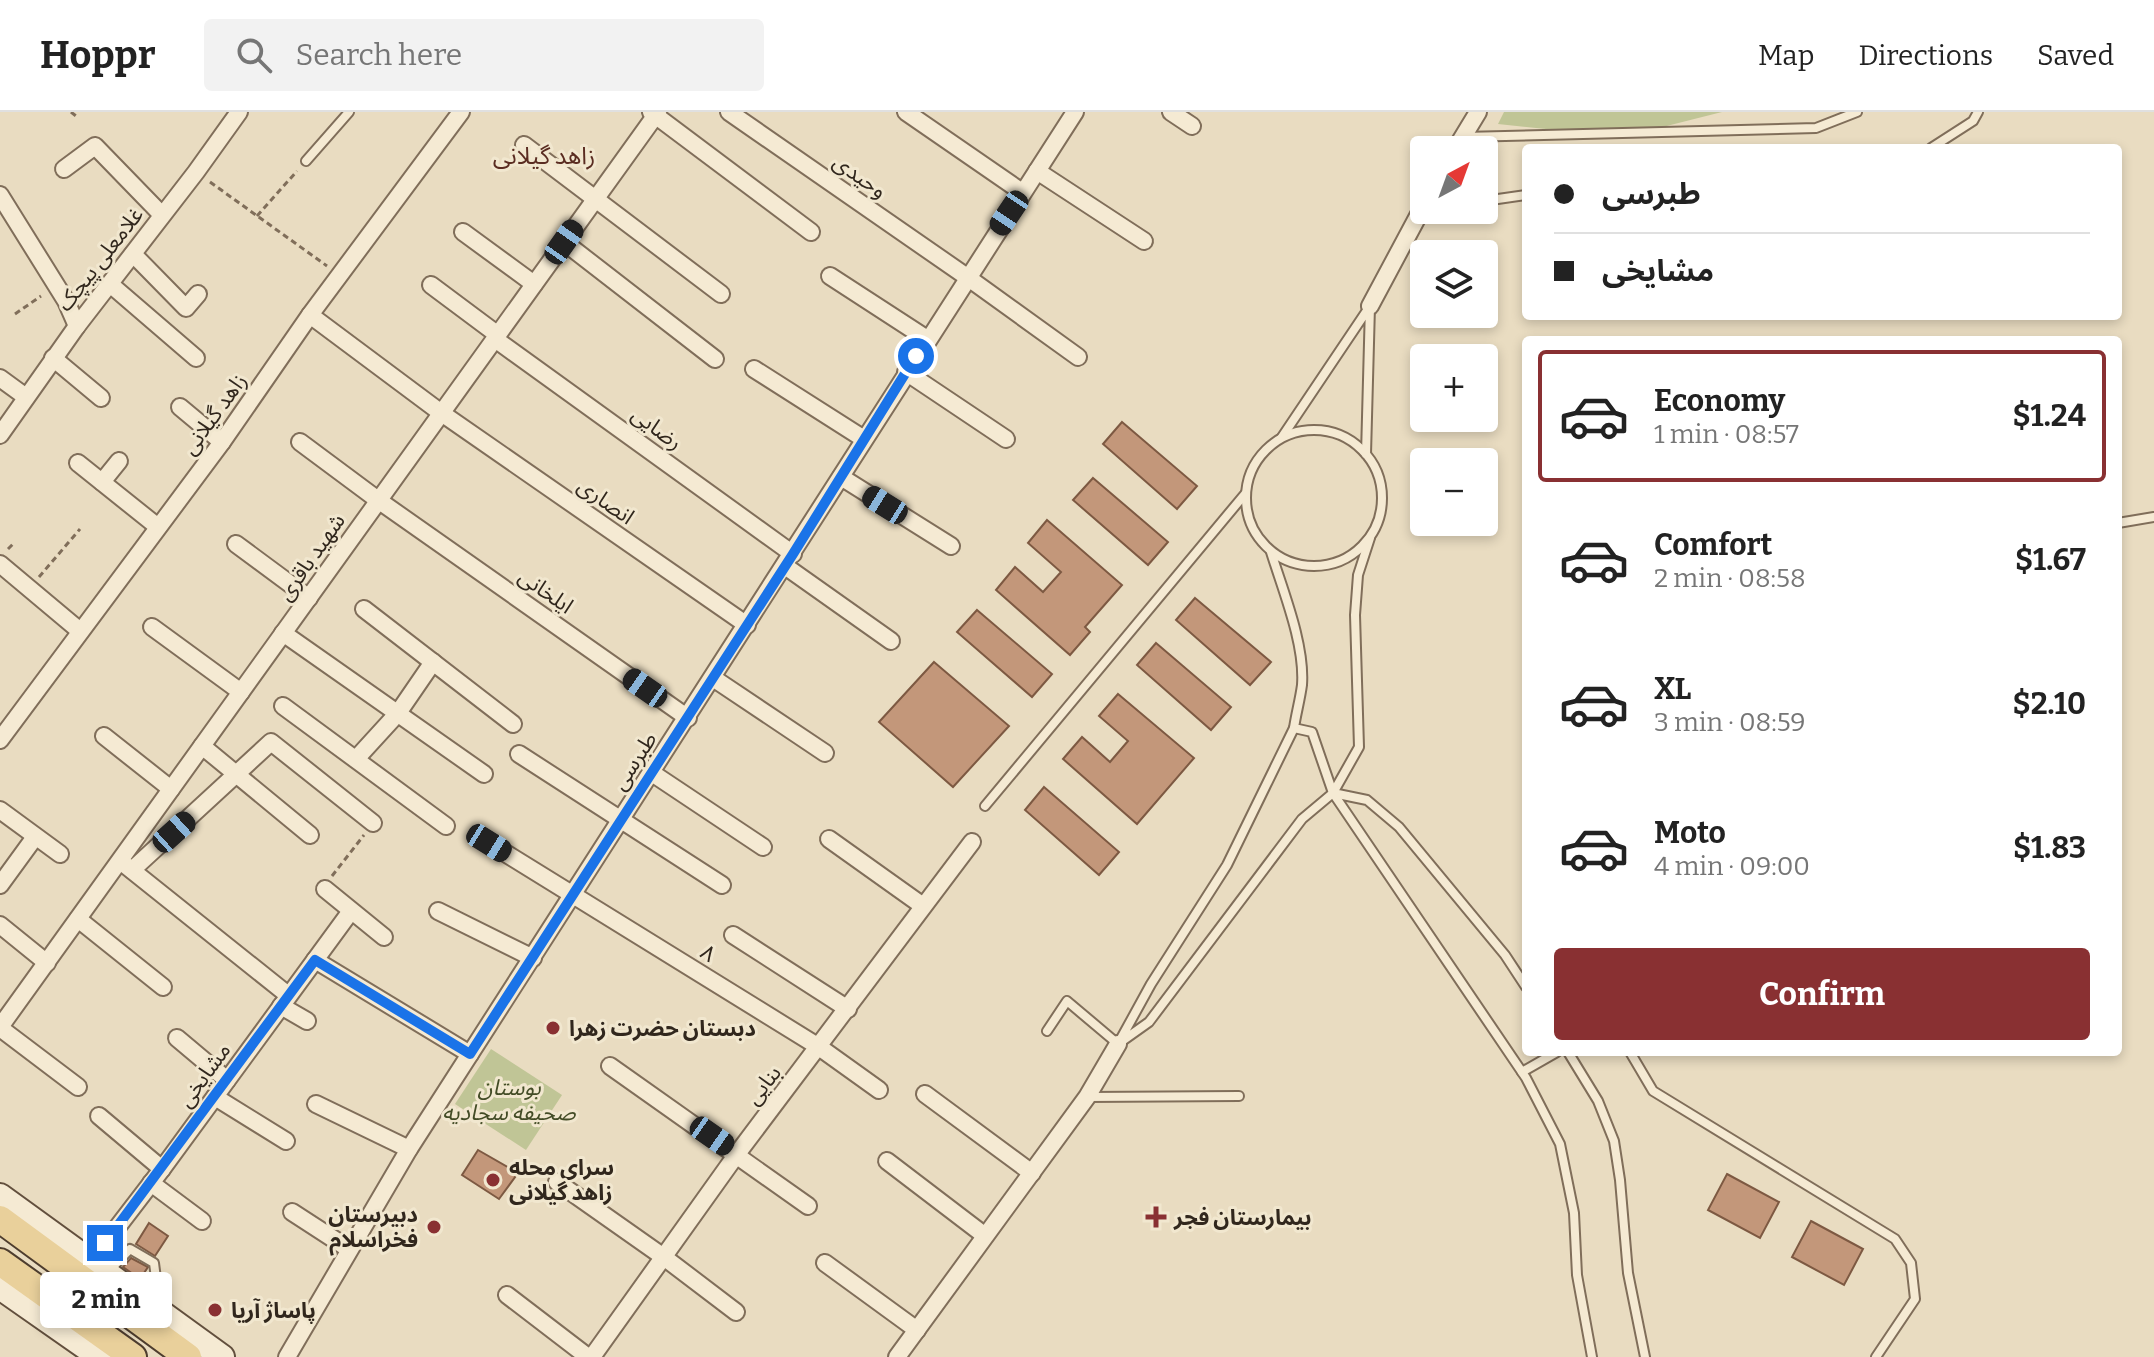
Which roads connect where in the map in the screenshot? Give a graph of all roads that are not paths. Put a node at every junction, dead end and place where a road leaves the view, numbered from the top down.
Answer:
1 (349, 112) edge
2 (461, 112) edge
3 (729, 112) edge
4 (906, 112) edge
5 (1171, 112) edge
6 (1478, 112) edge
7 (1857, 112) edge
8 (1978, 112) edge
9 (655, 113) edge
10 (232, 115) edge
11 (1067, 115) edge
12 (1192, 126) dead end
13 (1464, 136) edge
14 (1498, 142) edge
15 (1937, 144) edge
16 (524, 145) dead end
17 (306, 161) road end
18 (64, 169) dead end
19 (1037, 171) junction
20 (1022, 192) junction
21 (0, 195) edge
22 (1522, 196) edge
23 (1498, 199) edge
24 (595, 200) junction
25 (162, 215) junction
26 (1416, 224) edge
27 (463, 232) dead end
28 (811, 232) dead end
29 (1144, 241) dead end
30 (564, 242) junction
31 (133, 254) junction
32 (830, 276) dead end
33 (967, 277) junction
34 (110, 284) junction
35 (534, 284) junction
36 (431, 285) dead end
37 (198, 294) dead end
38 (721, 294) dead end
39 (1370, 306) junction
40 (310, 315) junction
41 (77, 326) junction
42 (496, 337) junction
43 (927, 339) junction
44 (1078, 357) dead end
45 (53, 358) junction
46 (196, 358) dead end
47 (715, 359) dead end
48 (754, 369) dead end
49 (906, 372) junction
50 (0, 378) edge
51 (26, 397) junction
52 (101, 398) dead end
53 (180, 407) dead end
54 (440, 412) junction
55 (0, 435) edge
56 (1282, 437) junction
57 (864, 439) junction
58 (1006, 439) dead end
59 (222, 442) junction
60 (300, 442) dead end
61 (1366, 454) junction
62 (119, 461) dead end
63 (78, 463) dead end
64 (841, 477) junction
65 (102, 482) junction
66 (1245, 494) junction
67 (378, 500) junction
68 (2154, 517) edge
69 (2122, 522) edge
70 (158, 527) junction
71 (1370, 538) junction
72 (236, 544) dead end
73 (951, 546) dead end
74 (1271, 552) junction
75 (789, 560) junction
76 (0, 564) edge
77 (309, 598) junction
78 (364, 609) dead end
79 (747, 625) junction
80 (152, 627) dead end
81 (80, 631) junction
82 (283, 633) junction
83 (891, 641) dead end
84 (433, 662) junction
85 (713, 678) junction
86 (241, 692) junction
87 (283, 706) dead end
88 (0, 709) edge
89 (398, 713) junction
90 (688, 718) junction
91 (14, 721) junction
92 (513, 724) dead end
93 (1294, 728) junction
94 (104, 736) dead end
95 (0, 740) edge
96 (202, 746) junction
97 (825, 753) dead end
98 (519, 754) dead end
99 (356, 759) junction
100 (652, 773) junction
101 (484, 774) dead end
102 (237, 775) junction
103 (171, 789) junction
104 (1333, 793) junction
105 (985, 806) dead end
106 (0, 810) edge
107 (621, 821) junction
108 (373, 823) road end
109 (446, 826) dead end
110 (310, 835) dead end
111 (35, 837) junction
112 (829, 839) dead end
113 (972, 842) dead end
114 (489, 843) dead end
115 (763, 847) dead end
116 (60, 854) dead end
117 (126, 865) junction
118 (0, 885) edge
119 (722, 885) dead end
120 (325, 889) road end
121 (573, 895) junction
122 (923, 906) junction
123 (351, 911) junction
124 (438, 911) dead end
125 (78, 919) junction
126 (0, 925) edge
127 (733, 935) dead end
128 (384, 937) dead end
129 (533, 958) junction
130 (315, 960) junction
131 (47, 963) junction
132 (1522, 981) edge
133 (163, 987) dead end
134 (285, 1000) junction
135 (848, 1009) junction
136 (307, 1021) dead end
137 (0, 1027) edge
138 (1047, 1031) dead end
139 (177, 1038) dead end
140 (1118, 1044) junction
141 (819, 1047) junction
142 (470, 1054) junction
143 (1550, 1056) edge
144 (1570, 1056) edge
145 (1632, 1056) edge
146 (610, 1066) dead end
147 (1522, 1072) junction
148 (227, 1080) junction
149 (78, 1087) dead end
150 (879, 1090) dead end
151 (925, 1094) dead end
152 (1239, 1096) dead end
153 (215, 1097) junction
154 (1087, 1097) junction
155 (316, 1104) dead end
156 (99, 1116) dead end
157 (286, 1141) dead end
158 (409, 1149) junction
159 (737, 1154) junction
160 (887, 1161) dead end
161 (162, 1169) junction
162 (1032, 1173) junction
163 (557, 1182) dead end
164 (151, 1183) junction
165 (0, 1196) edge
166 (808, 1206) dead end
167 (292, 1212) dead end
168 (0, 1219) edge
169 (202, 1221) dead end
170 (984, 1235) junction
171 (349, 1249) junction
172 (665, 1258) junction
173 (0, 1262) edge
174 (825, 1263) dead end
175 (98, 1269) junction
176 (0, 1287) edge
177 (507, 1295) dead end
178 (736, 1312) dead end
179 (145, 1314) junction
180 (917, 1330) junction
181 (100, 1357) edge
182 (133, 1357) edge
183 (188, 1357) edge
184 (222, 1357) edge
185 (287, 1357) edge
186 (590, 1357) edge
187 (897, 1357) edge
188 (1592, 1357) edge
189 (1645, 1357) edge
190 (1876, 1357) edge

1 - 17 lane
2 - 40 street, زاهد گیلانی
3 - 33 street, وحیدی
4 - 20 street
5 - 12 street
6 - 13 street
7 - 14 lane
8 - 15 lane
9 - 24 street, شهید باقری
9 - 28 street
10 - 25 street, غلامعلی پیچک
11 - 19 street, طبرسی
16 - 24 street
18 - 25 street
19 - 20 street, طبرسی
19 - 29 street
20 - 33 street, طبرسی
21 - 41 street
22 - 23 lane
24 - 30 street, شهید باقری
24 - 38 street
25 - 31 street, غلامعلی پیچک
26 - 39 street
27 - 35 street
30 - 35 street, شهید باقری
30 - 47 street
31 - 34 street, غلامعلی پیچک
31 - 37 street
32 - 43 street
33 - 43 street, طبرسی
33 - 44 street, وحیدی
34 - 41 street, غلامعلی پیچک
34 - 46 street
35 - 42 street, شهید باقری
36 - 42 street, رضایی
39 - 56 lane
39 - 61 lane
40 - 54 street, انصاری
40 - 59 street, زاهد گیلانی
41 - 45 street, غلامعلی پیچک
42 - 54 street, شهید باقری
42 - 75 street, رضایی
43 - 49 street, طبرسی
45 - 51 street, غلامعلی پیچک
45 - 52 street
48 - 57 street
49 - 57 street, طبرسی
49 - 58 street
50 - 51 street
51 - 55 street, غلامعلی پیچک
53 - 59 street
54 - 67 street, شهید باقری
54 - 79 street, انصاری
56 - 61 lane
56 - 66 lane
57 - 64 street, طبرسی
59 - 70 street, زاهد گیلانی
60 - 67 street, ایلخانی
61 - 71 lane
62 - 65 street
63 - 65 street
64 - 73 street
64 - 75 street, طبرسی
65 - 70 street
66 - 74 lane
66 - 105 lane
67 - 77 street, شهید باقری
67 - 90 street, ایلخانی
68 - 69 lane
70 - 81 street, زاهد گیلانی
71 - 74 lane
71 - 104 lane
72 - 77 street
74 - 93 lane
75 - 79 street, طبرسی
75 - 83 street, رضایی
76 - 81 street
77 - 82 street, شهید باقری
78 - 84 street
79 - 85 street, طبرسی
80 - 86 street
81 - 91 street, زاهد گیلانی
82 - 86 street, شهید باقری
82 - 89 street
84 - 89 street
84 - 92 street
85 - 90 street, طبرسی
85 - 97 street
86 - 96 street, شهید باقری
87 - 99 street
88 - 91 street
89 - 99 street
89 - 101 street
90 - 100 street, طبرسی
91 - 95 street, زاهد گیلانی
93 - 104 lane
93 - 140 lane
94 - 103 street
96 - 102 street
96 - 103 street, شهید باقری
98 - 107 street
99 - 109 street
100 - 107 street, طبرسی
100 - 115 street
102 - 108 street
102 - 110 street
102 - 117 street
103 - 117 street, شهید باقری
104 - 132 lane
104 - 140 lane
104 - 147 lane
106 - 111 street
107 - 119 street
107 - 121 street, طبرسی
111 - 116 street
111 - 118 street
112 - 122 street
113 - 122 street, بنایی
114 - 121 street, ۸
117 - 125 street, شهید باقری
117 - 134 street
120 - 123 street
121 - 129 street, طبرسی
121 - 141 street, ۸
122 - 135 street, بنایی
123 - 128 street
123 - 130 street, مشایخی
124 - 129 street
125 - 131 street, شهید باقری
125 - 133 street
126 - 131 street
127 - 135 street
129 - 142 street, طبرسی
130 - 134 street, مشایخی
130 - 142 street
131 - 137 street, شهید باقری
134 - 136 street
134 - 148 street, مشایخی
135 - 141 street, بنایی
137 - 149 street
138 - 140 lane
139 - 148 street
140 - 154 street
141 - 150 street, ۸
141 - 159 street, بنایی
142 - 158 street, طبرسی
143 - 147 lane
144 - 189 lane
145 - 190 lane
146 - 159 street
147 - 188 lane
148 - 153 street, مشایخی
151 - 162 street
152 - 154 lane
153 - 157 street
153 - 161 street, مشایخی
154 - 162 street
155 - 158 street
156 - 161 street
158 - 171 street, طبرسی
159 - 166 street
159 - 172 street, بنایی
160 - 170 street
161 - 164 street, مشایخی
162 - 170 street
163 - 172 street
164 - 169 street
164 - 175 street, مشایخی
165 - 175 main road
167 - 171 street
168 - 179 main road
170 - 180 street
171 - 185 street, طبرسی
172 - 178 street
172 - 186 street, بنایی
173 - 182 main road
174 - 180 street
175 - 179 main road
175 - 179 lane
176 - 181 main road
177 - 186 street
179 - 183 main road
179 - 184 main road
180 - 187 street

